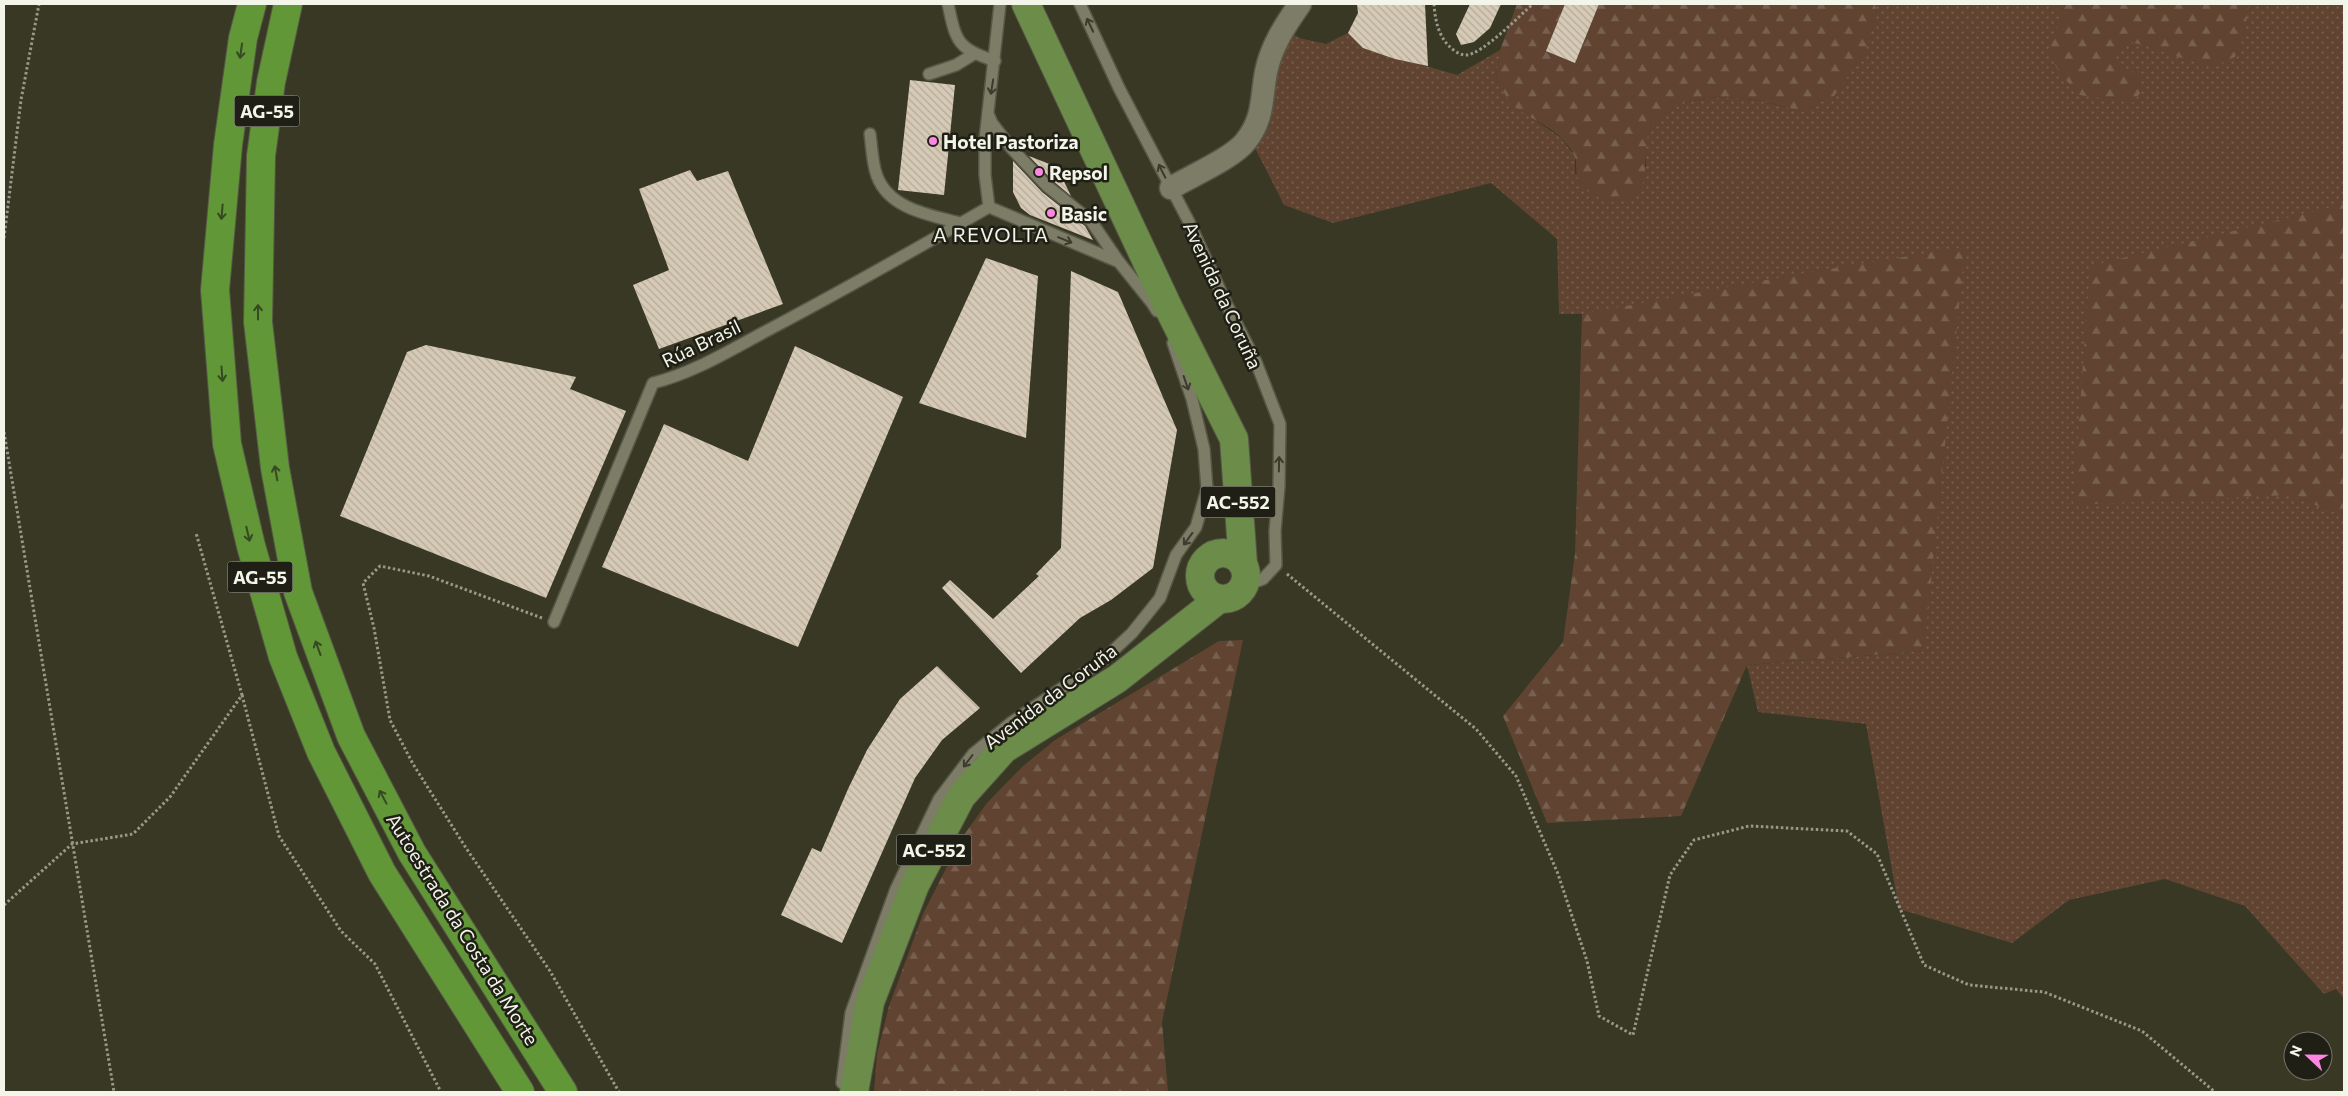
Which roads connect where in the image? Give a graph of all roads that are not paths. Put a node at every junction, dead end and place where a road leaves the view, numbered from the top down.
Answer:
1 (252, 4) edge
2 (288, 4) edge
3 (306, 4) edge
4 (948, 4) edge
5 (1000, 4) edge
6 (1026, 4) edge
7 (1080, 4) edge
8 (1300, 4) edge
9 (974, 54) junction
10 (995, 61) junction
11 (928, 74) dead end
12 (988, 113) junction
13 (870, 134) dead end
14 (1171, 188) junction
15 (989, 206) junction
16 (258, 220) junction
17 (960, 223) junction
18 (1119, 262) junction
19 (1152, 303) junction
20 (1228, 429) junction
21 (1225, 578) junction
22 (554, 622) road end
23 (520, 1092) edge
24 (563, 1092) edge
25 (843, 1092) edge
26 (854, 1092) edge

1 -> 23 highway, Autoestrada da Costa da Morte / AG-55
2 - 16 highway, Autoestrada da Costa da Morte / AG-55
3 - 16 highway
4 - 9 lane
5 - 10 lane
6 - 20 main road, Avenida da Coruña / AC-552
14 -> 7 lane, Avenida da Coruña
8 - 14 street
9 - 10 lane
9 - 11 lane
10 -> 12 lane
12 - 15 lane
12 - 18 lane
13 - 17 lane
21 -> 14 lane, Avenida da Coruña
15 - 17 lane, Rúa Brasil
15 -> 18 lane, Avenida da Coruña
24 -> 16 highway, Autoestrada da Costa da Morte / AG-55
17 - 22 lane, Rúa Brasil
18 - 19 lane, Avenida da Coruña
19 - 20 lane, Avenida da Coruña
19 -> 25 lane, Avenida da Coruña
20 - 21 main road, Avenida da Coruña / AC-552
21 - 26 main road, Avenida da Coruña / AC-552

